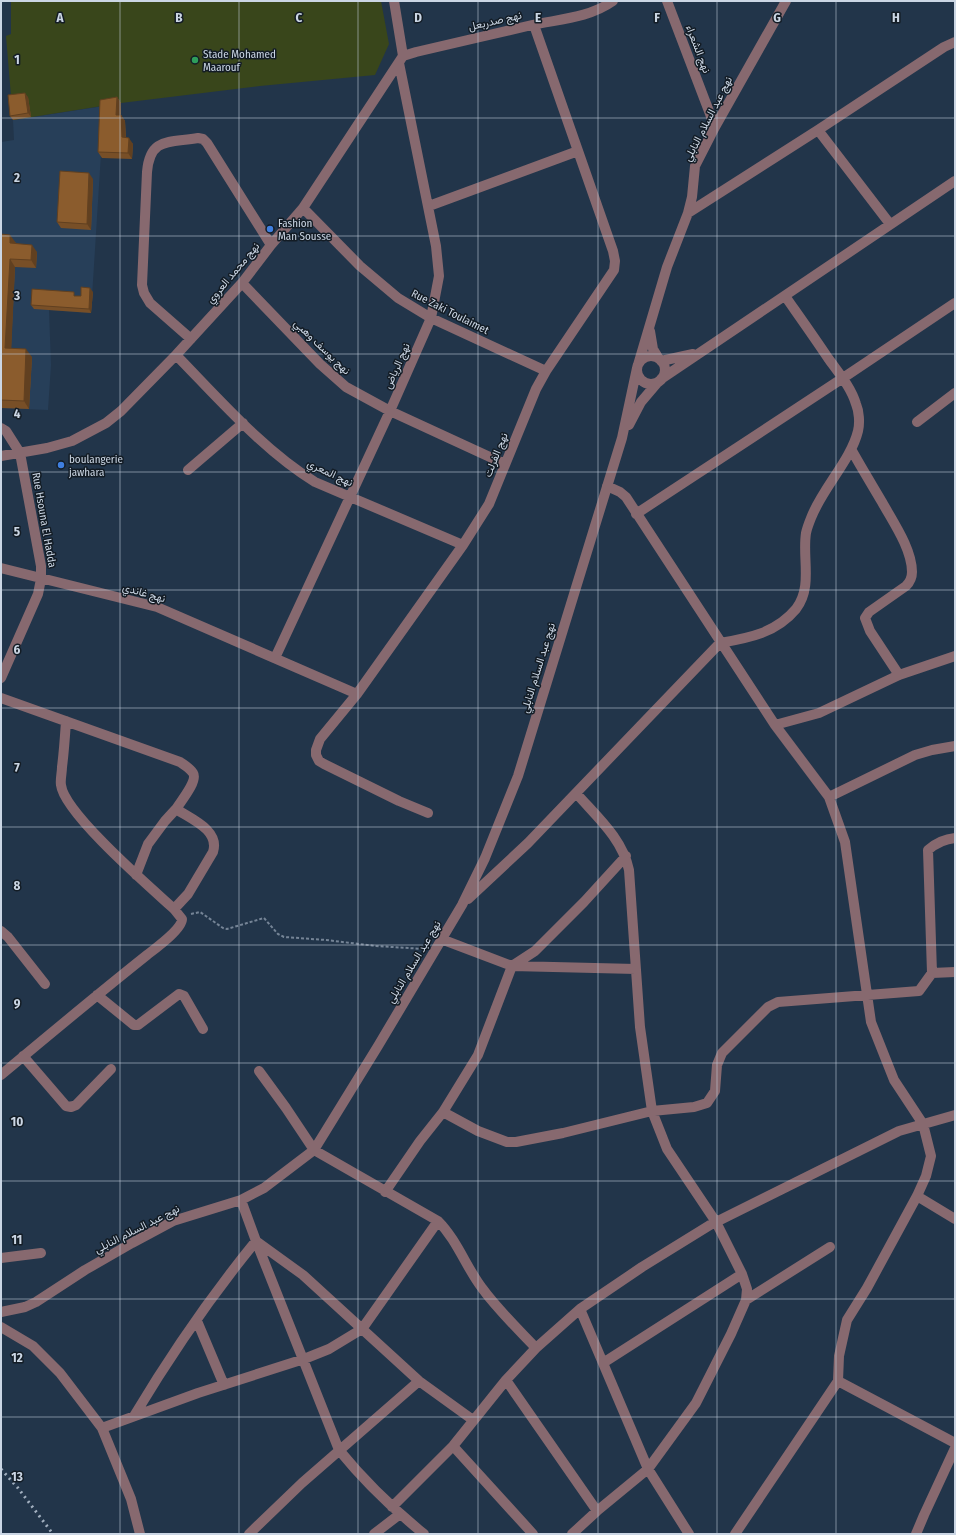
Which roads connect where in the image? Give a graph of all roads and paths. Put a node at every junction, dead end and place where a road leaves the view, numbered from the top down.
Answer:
1 (394, 1) edge
2 (613, 1) edge
3 (667, 1) edge
4 (786, 1) edge
5 (534, 25) junction
6 (955, 42) edge
7 (401, 60) junction
8 (715, 127) junction
9 (818, 130) junction
10 (578, 151) junction
11 (955, 181) edge
12 (428, 206) junction
13 (303, 208) junction
14 (688, 213) junction
15 (890, 224) junction
16 (271, 246) junction
17 (242, 283) junction
18 (785, 296) junction
19 (955, 302) edge
20 (431, 318) junction
21 (649, 324) junction
22 (190, 339) junction
23 (703, 351) junction
24 (176, 355) junction
25 (660, 360) junction
26 (638, 367) junction
27 (546, 371) junction
28 (843, 378) junction
29 (660, 380) junction
30 (955, 393) edge
31 (390, 411) junction
32 (917, 422) dead end
33 (243, 423) junction
34 (1, 428) edge
35 (622, 438) junction
36 (851, 449) junction
37 (20, 453) junction
38 (1, 456) edge
39 (505, 464) junction
40 (188, 470) dead end
41 (607, 486) junction
42 (350, 496) junction
43 (636, 514) junction
44 (463, 545) junction
45 (1, 568) edge
46 (41, 579) junction
47 (720, 643) junction
48 (955, 656) edge
49 (275, 658) junction
50 (899, 675) junction
51 (1, 678) edge
52 (357, 694) junction
53 (1, 698) edge
54 (66, 721) junction
55 (775, 725) junction
56 (955, 746) edge
57 (576, 793) junction
58 (829, 797) junction
59 (176, 809) junction
60 (428, 813) dead end
61 (955, 838) edge
62 (626, 856) junction
63 (136, 875) junction
64 (462, 905) junction
65 (174, 909) junction
66 (182, 918) junction
67 (1, 932) edge
68 (441, 939) junction
69 (435, 949) junction
70 (512, 966) junction
71 (636, 969) junction
72 (955, 972) edge
73 (932, 973) junction
74 (45, 984) dead end
75 (867, 994) junction
76 (97, 995) junction
77 (203, 1029) dead end
78 (23, 1056) junction
79 (111, 1069) dead end
80 (259, 1071) dead end
81 (1, 1075) edge
82 (443, 1112) junction
83 (652, 1112) junction
84 (955, 1115) edge
85 (923, 1124) junction
86 (314, 1150) junction
87 (385, 1192) junction
88 (917, 1196) junction
89 (241, 1200) junction
90 (955, 1219) edge
91 (438, 1221) junction
92 (716, 1222) junction
93 (256, 1241) junction
94 (830, 1248) dead end
95 (41, 1253) dead end
96 (1, 1258) edge
97 (742, 1274) junction
98 (746, 1300) junction
99 (580, 1309) junction
100 (1, 1312) edge
101 (197, 1321) junction
102 (1, 1327) edge
103 (362, 1329) junction
104 (536, 1348) junction
105 (304, 1359) junction
106 (603, 1363) junction
107 (419, 1380) junction
108 (506, 1380) junction
109 (838, 1380) junction
110 (224, 1385) junction
111 (134, 1416) junction
112 (473, 1420) junction
113 (102, 1428) junction
114 (955, 1443) edge
115 (453, 1446) junction
116 (955, 1448) edge
117 (339, 1450) junction
118 (648, 1469) junction
119 (396, 1511) junction
120 (597, 1511) junction
121 (140, 1534) edge
122 (249, 1534) edge
123 (374, 1534) edge
124 (424, 1534) edge
125 (533, 1534) edge
126 (572, 1534) edge
127 (689, 1534) edge
128 (734, 1534) edge
129 (916, 1534) edge

1 - 7 street
2 - 5 street, نهج صدربعل
3 - 8 street, نهج الشعراء
4 - 8 street, نهج عبد السلام النابلي
5 - 7 street, نهج صدربعل
5 - 10 street, نهج الفرلت
6 - 9 street
7 - 12 street, نهج الرياض
7 - 13 street, نهج محمد العروي
8 - 14 street, نهج عبد السلام النابلي
9 - 14 street
9 - 15 street
10 - 12 street
10 - 27 street, نهج الفرلت
11 - 15 street, نهج عبد السلام النابلي
12 - 20 street, نهج الرياض
13 - 16 street, نهج محمد العروي
13 - 20 street, Rue Zaki Toulaimet
14 - 21 street, نهج عبد السلام النابلي
15 - 18 street, نهج عبد السلام النابلي
16 - 17 street, نهج محمد العروي
16 - 22 street
17 - 22 street, نهج محمد العروي
17 - 31 street, نهج يوسف وهبي
18 - 23 street, نهج عبد السلام النابلي
18 - 28 street
19 - 28 street
20 - 27 street, Rue Zaki Toulaimet
20 - 31 street, نهج الرياض
21 - 25 street, نهج عبد السلام النابلي
21 - 26 street, نهج عبد السلام النابلي
22 - 24 street, نهج محمد العروي
23 - 25 street
23 - 29 street, نهج عبد السلام النابلي
24 - 33 street, نهج المعري
24 - 37 street, نهج محمد العروي
25 - 26 street
25 - 29 street
26 - 29 street
26 - 35 street, نهج عبد السلام النابلي
27 - 39 street, نهج الفرلت
28 - 36 street
28 - 43 street
29 - 35 street, نهج عبد السلام النابلي
30 - 32 street
31 - 39 street, نهج يوسف وهبي
31 - 42 street, نهج الرياض
33 - 40 street
33 - 42 street, نهج المعري
34 - 37 street
35 - 41 street, نهج عبد السلام النابلي
36 - 47 street
36 - 50 street
37 - 38 street, نهج محمد العروي
37 - 46 street, Rue Hsouna El Hadda
39 - 44 street, نهج الفرلت
41 - 43 street
41 - 64 street, نهج عبد السلام النابلي
42 - 44 street, نهج المعري
42 - 49 street, نهج الرياض
43 - 47 street
44 - 52 street, نهج الفرلت
45 - 46 street, نهج غاندي
46 - 49 street, نهج غاندي
46 - 51 street, Rue Hsouna El Hadda
47 - 55 street
47 - 57 street
48 - 50 street
49 - 52 street, نهج غاندي
50 - 55 street
52 - 60 street, نهج الفرلت
53 - 54 street
54 - 59 street
54 - 63 street
55 - 58 street
56 - 58 street
57 - 62 street
57 - 64 street
58 - 75 street
59 - 63 street
59 - 65 street
61 - 73 street
62 - 70 street
62 - 71 street
63 - 65 street
64 - 68 street, نهج عبد السلام النابلي
65 - 66 street
66 - 69 path
66 - 76 street
67 - 74 street
68 - 69 street, نهج عبد السلام النابلي
68 - 70 street
69 - 86 street, نهج عبد السلام النابلي
70 - 71 street
70 - 82 street
71 - 83 street
72 - 73 street
73 - 75 street
75 - 83 street
75 - 85 street
76 - 77 street
76 - 78 street
78 - 79 street
78 - 81 street
80 - 86 street
82 - 83 street
82 - 87 street
83 - 92 street
84 - 85 street
85 - 88 street
85 - 92 street
86 - 87 street
86 - 89 street, نهج عبد السلام النابلي
87 - 91 street
88 - 90 street
88 - 109 street
89 - 93 street
89 - 100 street, نهج عبد السلام النابلي
91 - 103 street
91 - 104 street
92 - 97 street
92 - 99 street
93 - 101 street
93 - 103 street
93 - 105 street
94 - 98 street
95 - 96 street
97 - 98 street
97 - 106 street
98 - 118 street
99 - 104 street
99 - 106 street
101 - 110 street
101 - 111 street
102 - 113 street
103 - 105 street
103 - 107 street
104 - 108 street
105 - 110 street
105 - 117 street
106 - 118 street
107 - 112 street
107 - 117 street
108 - 112 street
108 - 120 street
109 - 114 street
109 - 128 street
110 - 111 street
111 - 113 street
112 - 115 street
113 - 121 street
115 - 119 street
115 - 125 street
116 - 129 street
117 - 119 street
117 - 122 street
118 - 120 street
118 - 127 street
119 - 123 street
119 - 124 street
120 - 126 street

